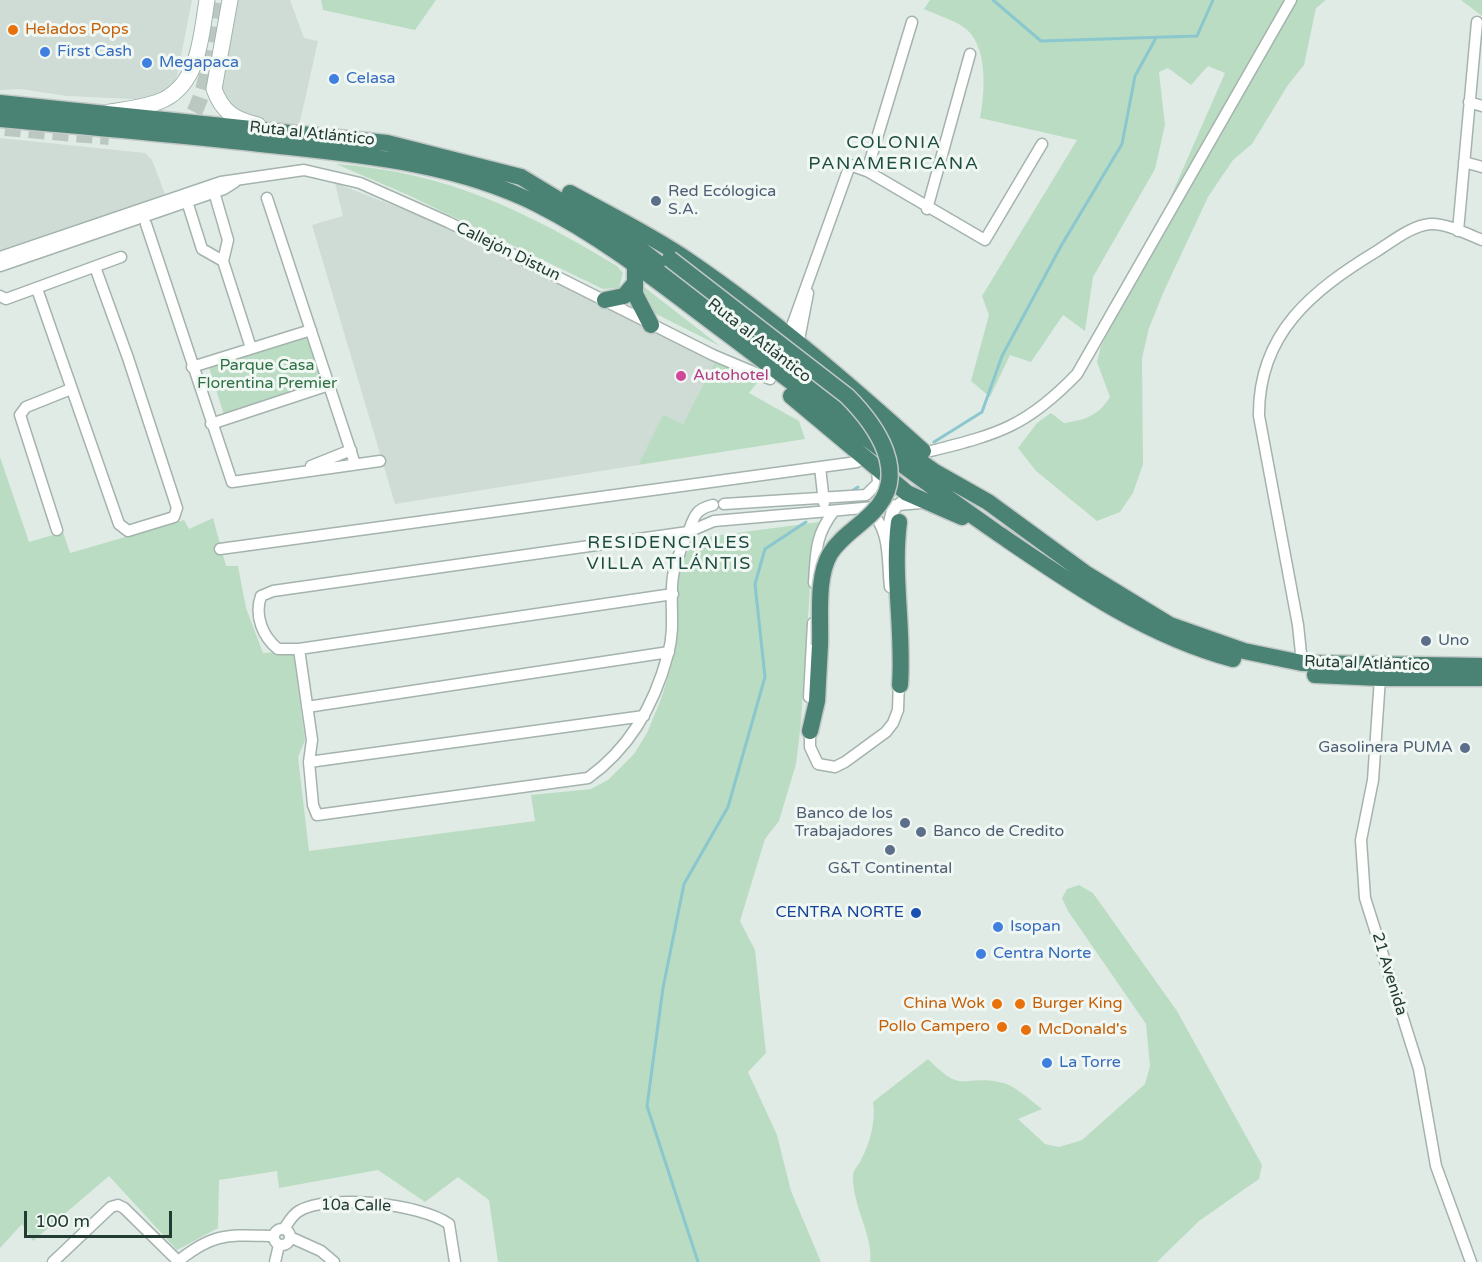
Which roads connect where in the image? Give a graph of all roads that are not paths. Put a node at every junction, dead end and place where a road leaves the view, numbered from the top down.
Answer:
1 (207, 0) edge
2 (230, 0) edge
3 (1291, 0) edge
4 (912, 22) dead end
5 (1477, 22) dead end
6 (970, 54) dead end
7 (0, 102) edge
8 (1469, 102) junction
9 (1482, 106) edge
10 (107, 112) junction
11 (2, 125) edge
12 (297, 132) junction
13 (1042, 144) dead end
14 (1464, 162) junction
15 (1482, 167) edge
16 (867, 171) junction
17 (520, 177) junction
18 (214, 188) junction
19 (185, 196) junction
20 (267, 198) dead end
21 (927, 209) junction
22 (146, 225) dead end
23 (1458, 231) junction
24 (654, 240) junction
25 (1482, 240) edge
26 (0, 257) edge
27 (121, 257) dead end
28 (223, 261) junction
29 (632, 261) junction
30 (0, 266) edge
31 (95, 267) junction
32 (660, 281) junction
33 (634, 284) junction
34 (37, 289) junction
35 (0, 296) edge
36 (605, 300) junction
37 (651, 325) junction
38 (311, 330) junction
39 (793, 341) junction
40 (251, 348) junction
41 (192, 367) junction
42 (770, 379) junction
43 (329, 385) junction
44 (71, 389) junction
45 (211, 424) junction
46 (351, 450) junction
47 (931, 451) dead end
48 (380, 461) dead end
49 (857, 462) dead end
50 (355, 464) junction
51 (877, 466) junction
52 (820, 467) junction
53 (291, 473) junction
54 (952, 494) dead end
55 (824, 498) junction
56 (988, 502) junction
57 (900, 503) junction
58 (928, 504) junction
59 (715, 505) junction
60 (862, 508) junction
61 (829, 511) junction
62 (714, 521) junction
63 (899, 522) dead end
64 (57, 530) dead end
65 (688, 532) junction
66 (996, 532) junction
67 (885, 539) junction
68 (220, 549) dead end
69 (673, 594) junction
70 (1170, 625) junction
71 (299, 649) junction
72 (669, 652) junction
73 (1302, 663) junction
74 (1482, 666) edge
75 (1380, 678) junction
76 (1482, 678) edge
77 (900, 685) junction
78 (307, 707) junction
79 (644, 716) junction
80 (810, 731) junction
81 (309, 762) junction
82 (287, 1233) junction
83 (276, 1240) junction
84 (53, 1262) edge
85 (178, 1262) edge
86 (275, 1262) edge
87 (334, 1262) edge
88 (455, 1262) edge
89 (1471, 1262) edge

1 - 10 main road
2 - 12 main road
3 - 47 street
4 - 16 street
5 - 8 street
6 - 21 street
7 - 10 highway, Ruta al Atlántico
8 - 9 street
8 - 14 street
10 - 12 highway, Ruta al Atlántico
11 - 29 highway, Ruta al Atlántico
12 - 17 highway, Ruta al Atlántico
13 - 21 street
14 - 15 street
14 - 23 street
16 - 21 street
16 - 39 street
17 - 24 highway
17 - 56 highway, Ruta al Atlántico
18 - 19 street, Callejón Distun
18 - 28 street
18 - 36 street, Callejón Distun
19 - 26 street, Callejón Distun
19 - 28 street
19 - 30 street, Callejón Distun
20 - 38 street
22 - 41 street
23 - 25 street
23 - 73 street
24 - 39 highway
24 - 80 highway, bridge
27 - 31 street
28 - 40 street
29 - 32 highway, Ruta al Atlántico
29 - 33 highway
31 - 34 street
31 - 44 street
32 - 42 highway
32 - 66 highway, Ruta al Atlántico
33 - 36 highway
33 - 37 highway
34 - 35 street
34 - 44 street
36 - 37 street, Callejón Distun
37 - 42 street, Callejón Distun
38 - 40 street
38 - 43 street
39 - 56 highway
40 - 41 street
41 - 45 street
42 - 51 highway
43 - 45 street
43 - 46 street
44 - 64 street
45 - 53 street
46 - 50 street
46 - 53 street
48 - 50 street
49 - 52 street
50 - 53 street
51 - 55 street
51 - 58 highway
52 - 55 street
52 - 68 street
54 - 70 highway
55 - 59 street
55 - 61 street
56 - 70 highway, Ruta al Atlántico
57 - 58 street
57 - 60 street
57 - 67 street
58 - 66 highway
59 - 62 street
59 - 65 street
60 - 61 street
60 - 67 street
61 - 62 street
61 - 80 street
62 - 65 street
63 - 77 highway
65 - 69 street
65 - 71 street
66 - 75 highway, Ruta al Atlántico
67 - 77 street
69 - 71 street
69 - 72 street
70 - 73 highway, Ruta al Atlántico
71 - 78 street
72 - 78 street
72 - 79 street
73 - 74 highway, Ruta al Atlántico
75 - 76 highway, Ruta al Atlántico
75 - 89 street, 21 Avenida
77 - 80 street
78 - 81 street
79 - 81 street
79 - 81 street
82 - 83 street
82 - 87 street
82 - 88 street, 10a Calle
83 - 85 street
83 - 86 street
84 - 85 street

